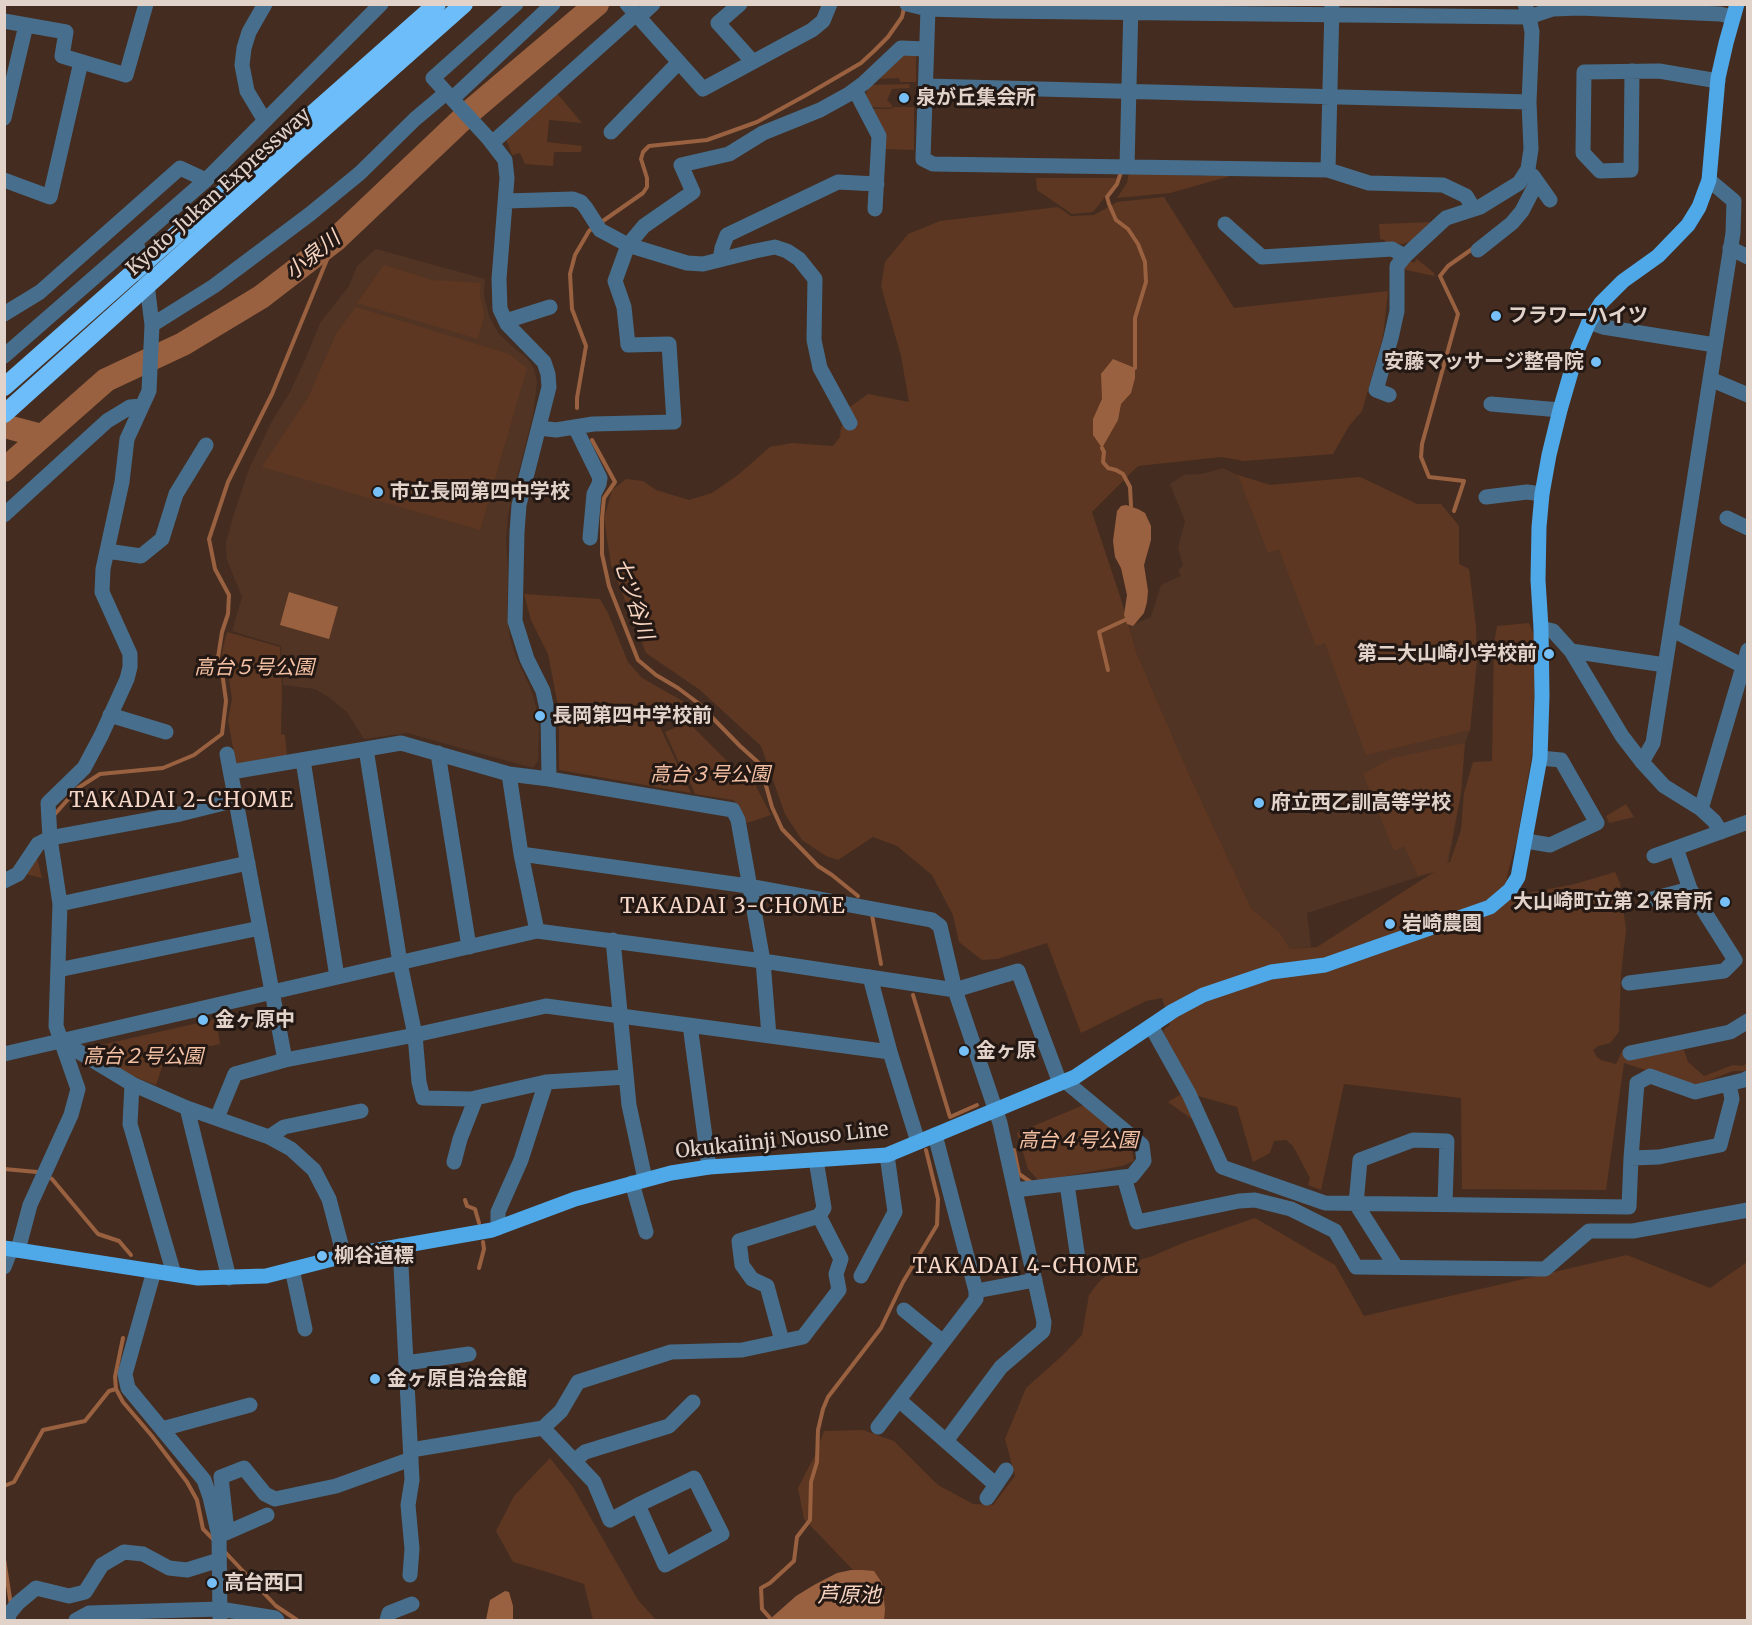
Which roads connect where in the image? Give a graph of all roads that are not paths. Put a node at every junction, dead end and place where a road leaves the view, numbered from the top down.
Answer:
1 (146, 4) edge
2 (265, 4) edge
3 (381, 4) edge
4 (426, 4) edge
5 (437, 4) edge
6 (464, 4) edge
7 (516, 4) edge
8 (553, 4) edge
9 (653, 4) edge
10 (740, 4) edge
11 (830, 4) edge
12 (917, 7) edge
13 (994, 8) edge
14 (1131, 8) edge
15 (1332, 10) edge
16 (634, 11) edge
17 (1735, 11) edge
18 (1532, 12) edge
19 (4, 21) edge
20 (26, 25) junction
21 (926, 49) junction
22 (81, 62) junction
23 (679, 62) junction
24 (753, 62) junction
25 (1632, 71) junction
26 (352, 80) junction
27 (1718, 81) junction
28 (927, 86) junction
29 (855, 90) junction
30 (1129, 92) junction
31 (1330, 97) junction
32 (450, 99) junction
33 (1529, 102) junction
34 (4, 118) edge
35 (265, 121) junction
36 (611, 132) dead end
37 (490, 140) junction
38 (1126, 167) junction
39 (1528, 169) junction
40 (1328, 170) junction
41 (4, 180) edge
42 (206, 180) junction
43 (1709, 180) junction
44 (1537, 182) junction
45 (877, 184) junction
46 (1550, 200) dead end
47 (506, 201) junction
48 (875, 209) dead end
49 (1474, 209) junction
50 (1748, 218) edge
51 (1225, 224) dead end
52 (1732, 241) junction
53 (136, 242) junction
54 (628, 245) junction
55 (1478, 250) dead end
56 (1405, 256) junction
57 (1748, 257) edge
58 (720, 260) junction
59 (550, 307) dead end
60 (4, 314) edge
61 (506, 321) junction
62 (1590, 322) junction
63 (151, 329) junction
64 (1715, 345) junction
65 (4, 356) edge
66 (1710, 379) junction
67 (4, 387) edge
68 (1389, 395) dead end
69 (1748, 395) edge
70 (1491, 404) dead end
71 (142, 406) junction
72 (1560, 410) junction
73 (4, 414) edge
74 (850, 423) dead end
75 (583, 426) junction
76 (539, 428) junction
77 (206, 446) dead end
78 (1542, 494) junction
79 (1486, 497) dead end
80 (4, 515) edge
81 (1727, 518) dead end
82 (1748, 528) edge
83 (590, 538) dead end
84 (107, 551) junction
85 (1541, 628) junction
86 (1671, 629) junction
87 (1748, 650) edge
88 (1570, 651) junction
89 (1665, 665) junction
90 (1743, 666) junction
91 (110, 715) junction
92 (166, 732) dead end
93 (366, 749) junction
94 (438, 753) junction
95 (227, 754) dead end
96 (1540, 758) junction
97 (303, 760) junction
98 (1642, 762) junction
99 (231, 772) junction
100 (509, 774) junction
101 (549, 778) junction
102 (236, 800) junction
103 (1701, 809) junction
104 (1744, 827) edge
105 (1721, 832) junction
106 (50, 838) junction
107 (1526, 841) junction
108 (1676, 848) junction
109 (521, 854) junction
110 (1654, 856) dead end
111 (248, 863) junction
112 (4, 881) edge
113 (748, 886) junction
114 (1690, 889) junction
115 (1652, 899) dead end
116 (60, 904) junction
117 (260, 928) junction
118 (537, 931) junction
119 (613, 940) junction
120 (469, 947) junction
121 (763, 961) junction
122 (400, 963) junction
123 (58, 970) junction
124 (337, 977) junction
125 (870, 977) junction
126 (1629, 983) dead end
127 (955, 990) junction
128 (272, 992) junction
129 (621, 1016) junction
130 (1748, 1020) edge
131 (690, 1025) junction
132 (1150, 1026) junction
133 (415, 1035) junction
134 (769, 1036) junction
135 (61, 1041) junction
136 (890, 1052) junction
137 (1630, 1053) dead end
138 (6, 1057) edge
139 (285, 1060) junction
140 (626, 1077) junction
141 (1748, 1078) edge
142 (546, 1082) junction
143 (1063, 1082) junction
144 (132, 1084) junction
145 (1729, 1084) junction
146 (476, 1098) junction
147 (187, 1108) junction
148 (995, 1110) junction
149 (361, 1111) dead end
150 (217, 1118) junction
151 (935, 1135) junction
152 (269, 1137) junction
153 (918, 1142) junction
154 (887, 1155) junction
155 (1631, 1158) junction
156 (816, 1160) junction
157 (454, 1162) dead end
158 (710, 1167) junction
159 (1124, 1177) junction
160 (639, 1181) junction
161 (1067, 1184) junction
162 (1015, 1190) junction
163 (1356, 1204) junction
164 (1445, 1204) junction
165 (1748, 1210) edge
166 (819, 1216) junction
167 (498, 1228) junction
168 (646, 1232) dead end
169 (400, 1246) junction
170 (11, 1249) edge
171 (344, 1256) junction
172 (1078, 1259) dead end
173 (1396, 1266) junction
174 (4, 1267) edge
175 (292, 1269) junction
176 (154, 1271) junction
177 (174, 1274) junction
178 (861, 1276) dead end
179 (229, 1278) junction
180 (1035, 1280) junction
181 (976, 1291) junction
182 (904, 1310) dead end
183 (304, 1329) dead end
184 (782, 1341) junction
185 (943, 1342) junction
186 (469, 1354) dead end
187 (406, 1363) junction
188 (899, 1400) junction
189 (693, 1402) dead end
190 (250, 1405) dead end
191 (543, 1428) junction
192 (878, 1428) dead end
193 (162, 1429) junction
194 (946, 1441) junction
195 (411, 1454) junction
196 (574, 1461) junction
197 (1006, 1470) dead end
198 (638, 1505) junction
199 (267, 1515) dead end
200 (223, 1534) junction
201 (219, 1560) junction
202 (410, 1575) dead end
203 (412, 1604) dead end
204 (12, 1613) edge
205 (220, 1615) edge
206 (145, 1616) edge
207 (76, 1620) edge
208 (277, 1620) edge
209 (387, 1620) edge

1 - 22 street
2 - 35 street
3 - 35 street
4 - 26 highway
5 - 26 highway, Kyoto-Jukan Expressway
6 - 73 highway, Kyoto-Jukan Expressway
7 - 32 street
8 - 32 street
9 - 16 street
10 - 24 street
11 - 24 street
12 - 13 street
12 - 21 street
13 - 14 street
14 - 15 street
14 - 30 street
15 - 18 street
15 - 31 street
16 - 23 street
16 - 37 street
17 - 18 street
17 - 27 main road, Okukaiinji Nouso Line
18 - 33 street
19 - 20 street
20 - 22 street
20 - 34 street
21 - 28 street
21 - 29 street
22 - 41 street
23 - 24 street
23 - 36 street
25 - 25 street
25 - 27 street
26 - 67 highway, Kyoto-Jukan Expressway
27 - 43 main road, Okukaiinji Nouso Line
28 - 30 street
28 - 38 street
29 - 45 street
29 - 54 street
30 - 31 street
30 - 38 street
31 - 33 street
31 - 40 street
32 - 37 street
32 - 63 street
33 - 39 street
35 - 42 street
37 - 47 street
38 - 40 street
39 - 44 street
39 - 49 street
40 - 49 street
42 - 53 street
42 - 60 street
43 - 52 street
43 - 62 main road, Okukaiinji Nouso Line
44 - 46 street
44 - 55 street
45 - 48 street
45 - 58 street
47 - 54 street
47 - 61 street
49 - 56 street
50 - 52 street
51 - 56 street
52 - 57 street
52 - 64 street
53 - 63 street
53 - 65 street
54 - 58 street
54 - 75 street
56 - 68 street
58 - 74 street
59 - 61 street
61 - 76 street
62 - 64 street
62 - 72 main road, Okukaiinji Nouso Line
63 - 71 street
64 - 66 street
66 - 69 street
66 - 86 street
70 - 72 street
71 - 80 street
71 - 84 street
72 - 78 main road, Okukaiinji Nouso Line
75 - 76 street
75 - 83 street
76 - 101 street
77 - 84 street
78 - 79 street
78 - 85 main road, Okukaiinji Nouso Line
81 - 82 street
84 - 91 street
85 - 88 street
85 - 96 main road, Okukaiinji Nouso Line
86 - 89 street
86 - 90 street
87 - 90 street
88 - 89 street
88 - 98 street
89 - 98 street
90 - 103 street
91 - 92 street
91 - 106 street
93 - 94 street
93 - 97 street
93 - 122 street
94 - 100 street
94 - 120 street
95 - 99 street
96 - 107 main road, Okukaiinji Nouso Line
96 - 107 street
97 - 99 street
97 - 124 street
98 - 103 street
99 - 102 street
100 - 101 street
100 - 109 street
101 - 113 street
102 - 106 street
102 - 111 street
103 - 105 street
104 - 105 street
105 - 108 street
106 - 112 street
106 - 116 street
107 - 132 main road, Okukaiinji Nouso Line
108 - 110 street
108 - 114 street
109 - 113 street
109 - 118 street
111 - 116 street
111 - 117 street
113 - 121 street
113 - 127 street
114 - 115 street
114 - 126 street
116 - 123 street
117 - 123 street
117 - 128 street
118 - 119 street
118 - 120 street
119 - 121 street
119 - 129 street
120 - 122 street
121 - 125 street
121 - 134 street
122 - 124 street
122 - 133 street
123 - 135 street
124 - 128 street
125 - 127 street
125 - 136 street
127 - 143 street
127 - 148 street
128 - 135 street
128 - 139 street
129 - 131 street
129 - 133 street
129 - 140 street
130 - 137 street
131 - 134 street
131 - 158 street
132 - 143 main road, Okukaiinji Nouso Line
132 - 163 street
133 - 139 street
133 - 146 street
134 - 136 street
135 - 138 street
135 - 144 street
135 - 170 street
136 - 153 street
139 - 150 street
140 - 142 street
140 - 160 street
141 - 145 street
142 - 146 street
142 - 167 street
143 - 148 main road, Okukaiinji Nouso Line
143 - 159 street
144 - 147 street
144 - 177 street
145 - 155 street
145 - 155 street
146 - 157 street
147 - 150 street
147 - 179 street
148 - 151 main road, Okukaiinji Nouso Line
148 - 162 street
149 - 152 street
150 - 152 street
151 - 153 main road, Okukaiinji Nouso Line
151 - 181 street
152 - 171 street
153 - 154 main road, Okukaiinji Nouso Line
154 - 156 main road, Okukaiinji Nouso Line
154 - 178 street
155 - 164 street
156 - 158 main road, Okukaiinji Nouso Line
156 - 166 street
158 - 160 main road, Okukaiinji Nouso Line
159 - 161 street
159 - 173 street
160 - 167 main road, Okukaiinji Nouso Line
160 - 168 street
161 - 162 street
161 - 172 street
162 - 180 street
163 - 164 street
163 - 164 street
163 - 173 street
165 - 173 street
166 - 184 street
166 - 184 street
167 - 169 main road, Okukaiinji Nouso Line
169 - 171 main road, Okukaiinji Nouso Line
169 - 187 street
170 - 174 street
170 - 176 main road, Okukaiinji Nouso Line
171 - 175 main road, Okukaiinji Nouso Line
175 - 179 main road, Okukaiinji Nouso Line
175 - 183 street
176 - 177 main road, Okukaiinji Nouso Line
176 - 193 street
177 - 179 main road, Okukaiinji Nouso Line
180 - 181 street
180 - 194 street
181 - 185 street
182 - 185 street
184 - 191 street
185 - 188 street
186 - 187 street
187 - 195 street
188 - 192 street
188 - 194 street
189 - 196 street
190 - 193 street
191 - 195 street
191 - 196 street
193 - 200 street
194 - 197 street
195 - 200 street
195 - 202 street
196 - 198 street
198 - 198 street
199 - 200 street
200 - 201 street
201 - 204 street
201 - 205 street
203 - 209 street
205 - 206 street
205 - 208 street
206 - 207 street

